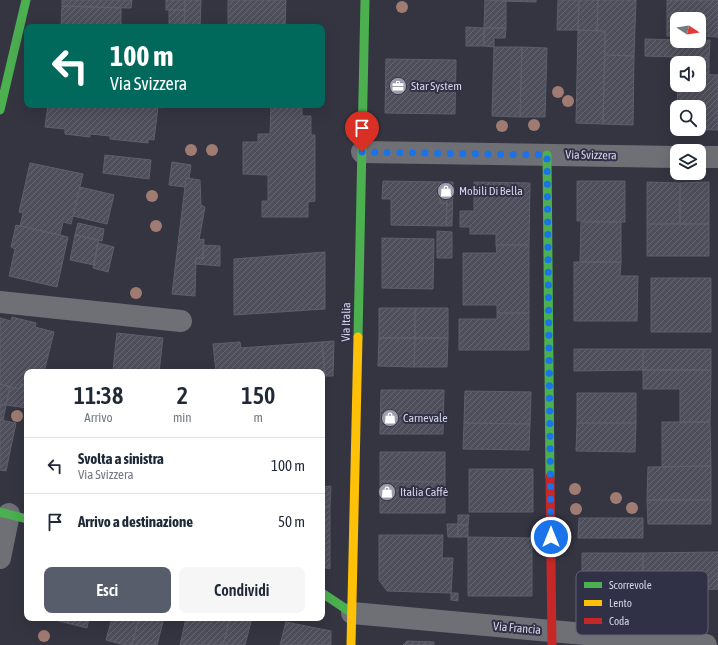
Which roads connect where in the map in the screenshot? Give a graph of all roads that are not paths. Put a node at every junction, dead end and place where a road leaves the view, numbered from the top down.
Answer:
1 (26, 0) edge
2 (365, 0) edge
3 (0, 110) edge
4 (362, 152) junction
5 (547, 155) junction
6 (670, 157) edge
7 (706, 157) edge
8 (718, 157) edge
9 (0, 302) edge
10 (181, 321) dead end
11 (12, 515) edge
12 (0, 558) edge
13 (325, 595) edge
14 (352, 613) junction
15 (551, 638) edge
16 (352, 645) edge
17 (706, 645) edge

1 - 3 street
2 - 4 street, Via Italia
4 - 5 street, Via Svizzera
4 - 14 street, Via Italia
5 - 6 street, Via Svizzera
5 - 15 street
7 - 8 street
9 - 10 street
11 - 12 street
13 - 14 street
14 - 15 street, Via Francia
14 - 16 street, Via Italia
15 - 17 street, Via Francia

